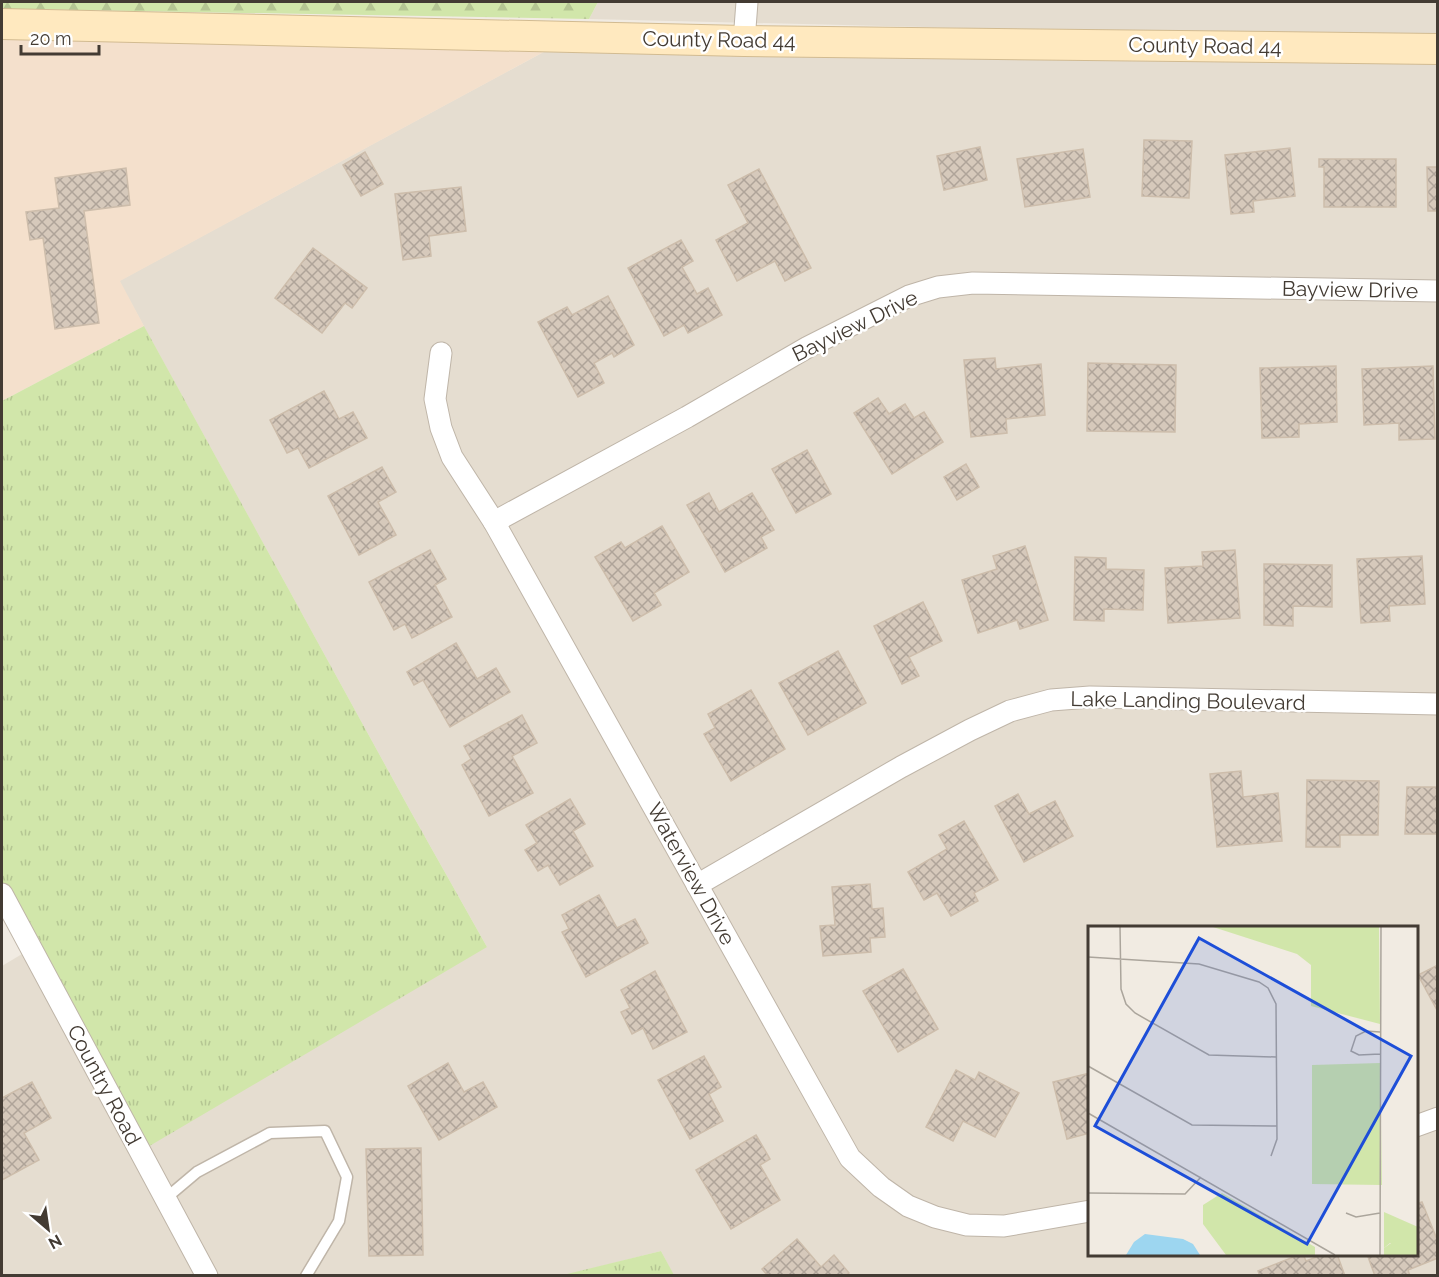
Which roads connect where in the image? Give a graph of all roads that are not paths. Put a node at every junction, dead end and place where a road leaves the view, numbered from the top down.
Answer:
1 (747, 2) edge
2 (2, 24) edge
3 (744, 41) junction
4 (1437, 50) edge
5 (1437, 291) edge
6 (441, 353) dead end
7 (494, 522) junction
8 (1437, 704) edge
9 (697, 885) junction
10 (2, 894) edge
11 (1437, 1118) edge
12 (1418, 1125) edge
13 (165, 1199) junction
14 (1088, 1211) edge
15 (207, 1275) edge
16 (306, 1275) edge

1 - 3 street
2 - 3 main road, County Road 44
3 - 4 main road, County Road 44
5 - 7 street, Bayview Drive
6 - 7 street, Waterview Drive
7 - 9 street, Waterview Drive
8 - 9 street, Lake Landing Boulevard
9 - 14 street, Waterview Drive
10 - 13 street, Country Road
11 - 12 street
13 - 15 street, Country Road
13 - 16 lane

